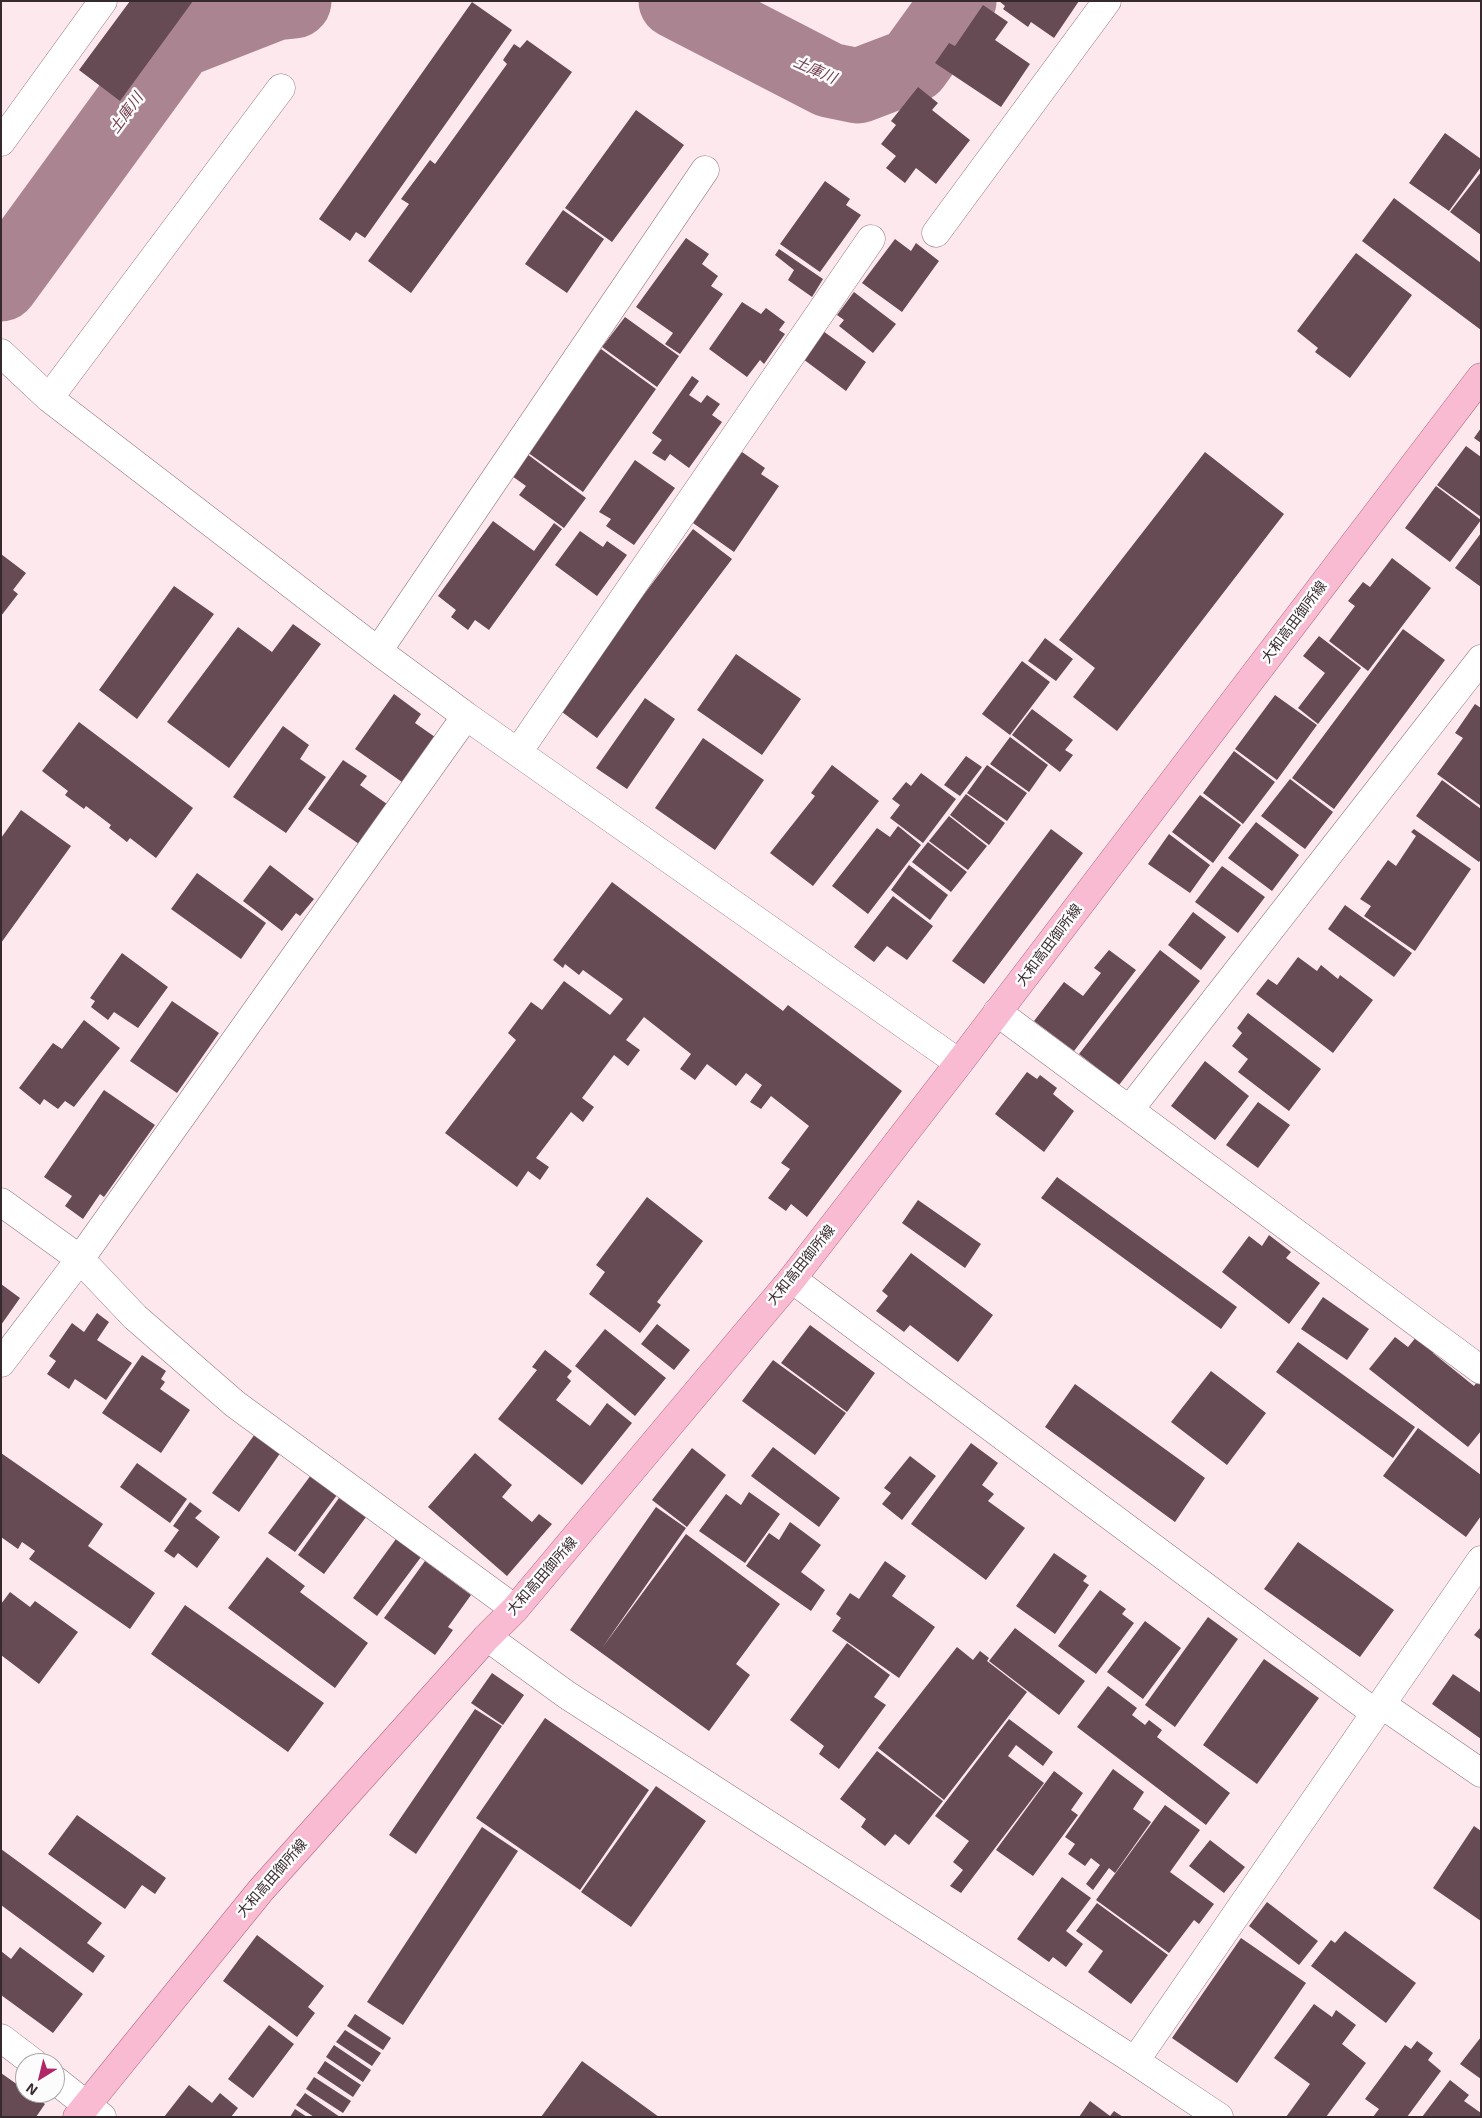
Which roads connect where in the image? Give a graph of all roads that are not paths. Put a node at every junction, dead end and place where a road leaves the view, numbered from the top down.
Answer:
1 (103, 1) edge
2 (1107, 1) edge
3 (281, 88) dead end
4 (1, 142) edge
5 (705, 170) dead end
6 (936, 233) dead end
7 (871, 239) dead end
8 (1, 353) edge
9 (1481, 377) edge
10 (49, 398) junction
11 (378, 651) junction
12 (1481, 659) edge
13 (466, 716) junction
14 (518, 752) junction
15 (997, 1012) junction
16 (959, 1063) junction
17 (1130, 1109) junction
18 (1, 1202) edge
19 (80, 1259) junction
20 (792, 1279) junction
21 (1, 1363) edge
22 (1481, 1370) edge
23 (1481, 1560) edge
24 (515, 1608) junction
25 (487, 1637) junction
26 (1378, 1708) junction
27 (1481, 1773) edge
28 (1, 2038) edge
29 (21, 2053) edge
30 (1135, 2061) junction
31 (65, 2090) edge
32 (88, 2112) edge
33 (1210, 2114) edge

1 - 4 street
2 - 6 street
3 - 10 street
5 - 11 street
7 - 14 street
8 - 10 street
9 - 15 main road, 大和高田御所線
10 - 11 street
11 - 13 street
12 - 17 street
13 - 14 street
13 - 19 street
14 - 16 street
15 - 16 main road, 大和高田御所線
15 - 17 street
16 - 20 main road, 大和高田御所線
17 - 22 street
18 - 19 street
19 - 21 street
19 - 24 street
20 - 24 main road, 大和高田御所線
20 - 26 street
23 - 26 street
24 - 25 main road, 大和高田御所線
25 - 30 street
25 - 32 main road, 大和高田御所線
26 - 27 street
26 - 30 street
28 - 29 street
30 - 33 street
31 - 32 street

